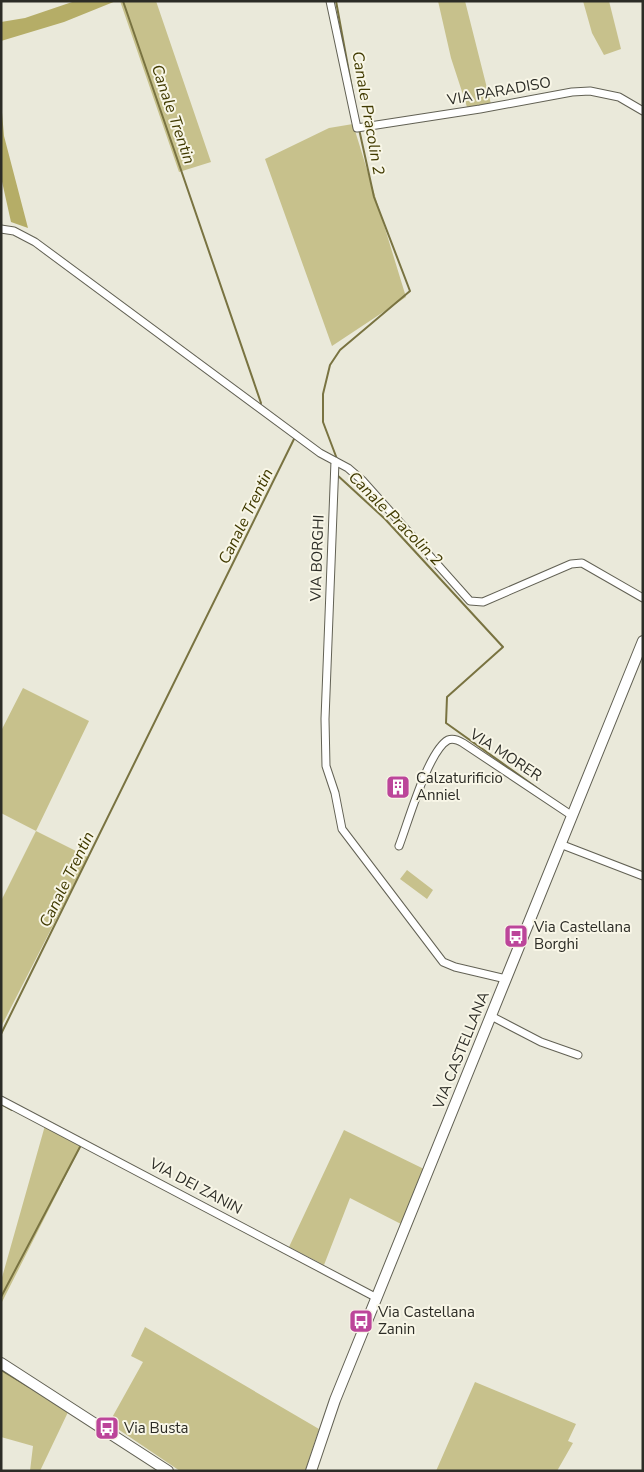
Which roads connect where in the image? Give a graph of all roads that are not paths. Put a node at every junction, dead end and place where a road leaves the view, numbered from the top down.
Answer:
1 (330, 1) edge
2 (643, 111) edge
3 (1, 229) edge
4 (335, 461) junction
5 (643, 598) edge
6 (643, 641) edge
7 (571, 815) junction
8 (560, 844) junction
9 (399, 846) dead end
10 (643, 876) edge
11 (506, 979) junction
12 (491, 1016) junction
13 (578, 1055) dead end
14 (1, 1100) edge
15 (377, 1298) junction
16 (1, 1364) edge
17 (168, 1471) edge
18 (311, 1471) edge

1 - 2 street, VIA PARADISO
3 - 4 street
4 - 5 street
4 - 11 street, VIA BORGHI
6 - 7 main road, VIA CASTELLANA
7 - 8 main road, VIA CASTELLANA
7 - 9 street, VIA MORER
8 - 10 street
8 - 11 main road, VIA CASTELLANA
11 - 12 main road, VIA CASTELLANA
12 - 13 street
12 - 15 main road, VIA CASTELLANA
14 - 15 street, VIA DEI ZANIN
15 - 18 main road, VIA CASTELLANA
16 - 17 main road

